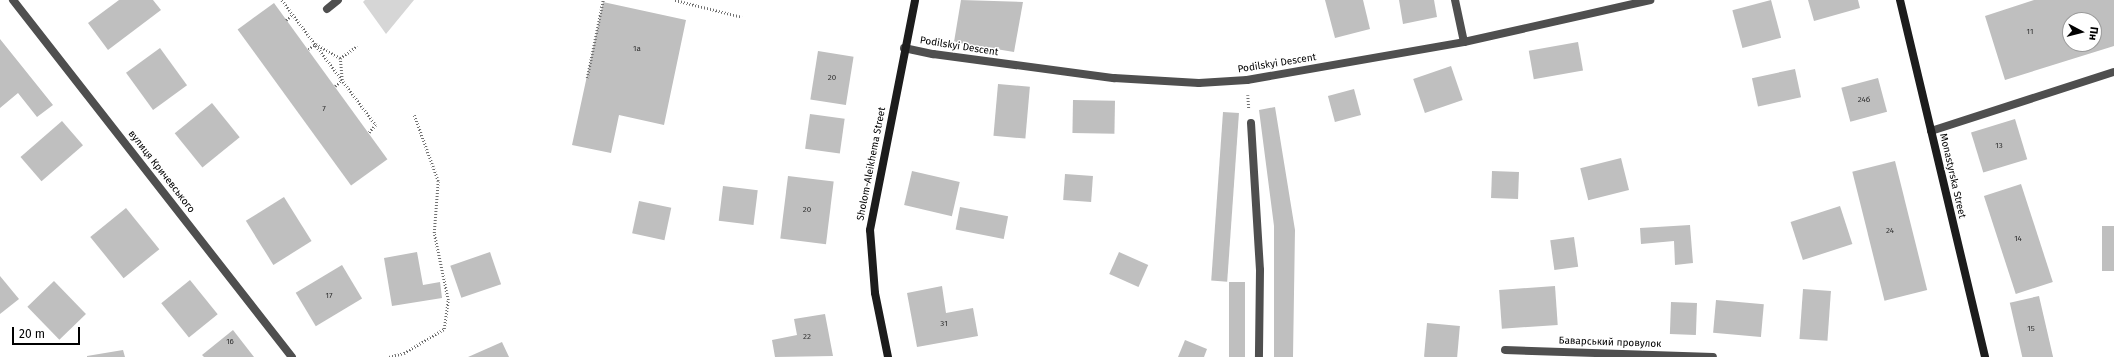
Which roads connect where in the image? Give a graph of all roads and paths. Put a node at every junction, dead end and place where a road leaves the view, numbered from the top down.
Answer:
1 (13, 0) edge
2 (282, 0) edge
3 (338, 0) edge
4 (603, 0) edge
5 (675, 0) edge
6 (915, 0) edge
7 (1455, 0) edge
8 (1650, 0) edge
9 (1900, 0) edge
10 (326, 9) dead end
11 (293, 14) junction
12 (742, 17) dead end
13 (286, 20) dead end
14 (1464, 42) junction
15 (316, 44) junction
16 (356, 46) dead end
17 (904, 48) junction
18 (308, 49) dead end
19 (340, 58) junction
20 (2114, 72) edge
21 (587, 78) dead end
22 (342, 80) junction
23 (1247, 80) junction
24 (335, 86) dead end
25 (414, 115) dead end
26 (1251, 123) joint
27 (1931, 131) junction
28 (369, 133) dead end
29 (1505, 350) dead end
30 (292, 357) edge
31 (390, 357) edge
32 (888, 357) edge
33 (1259, 357) edge
34 (1713, 357) edge
35 (1985, 357) edge

1 - 30 street, вулиця Кричевського
2 - 11 path
3 - 10 street
4 - 21 path
5 - 12 path
6 - 17 street, Sholom-Aleikhema Street
7 - 14 street
8 - 14 street, Podilskyi Descent
9 - 27 street, Monastyrska Street
11 - 13 path
11 - 15 path
14 - 23 street, Podilskyi Descent
15 - 18 path
15 - 19 path
15 - 22 path
16 - 19 path
17 - 23 street, Podilskyi Descent
17 - 32 street, Sholom-Aleikhema Street
19 - 22 path
20 - 27 street
22 - 24 path
22 - 28 path
23 - 26 path
25 - 31 path
26 - 33 street
27 - 35 street, Monastyrska Street
29 - 34 street, Баварський провулок

